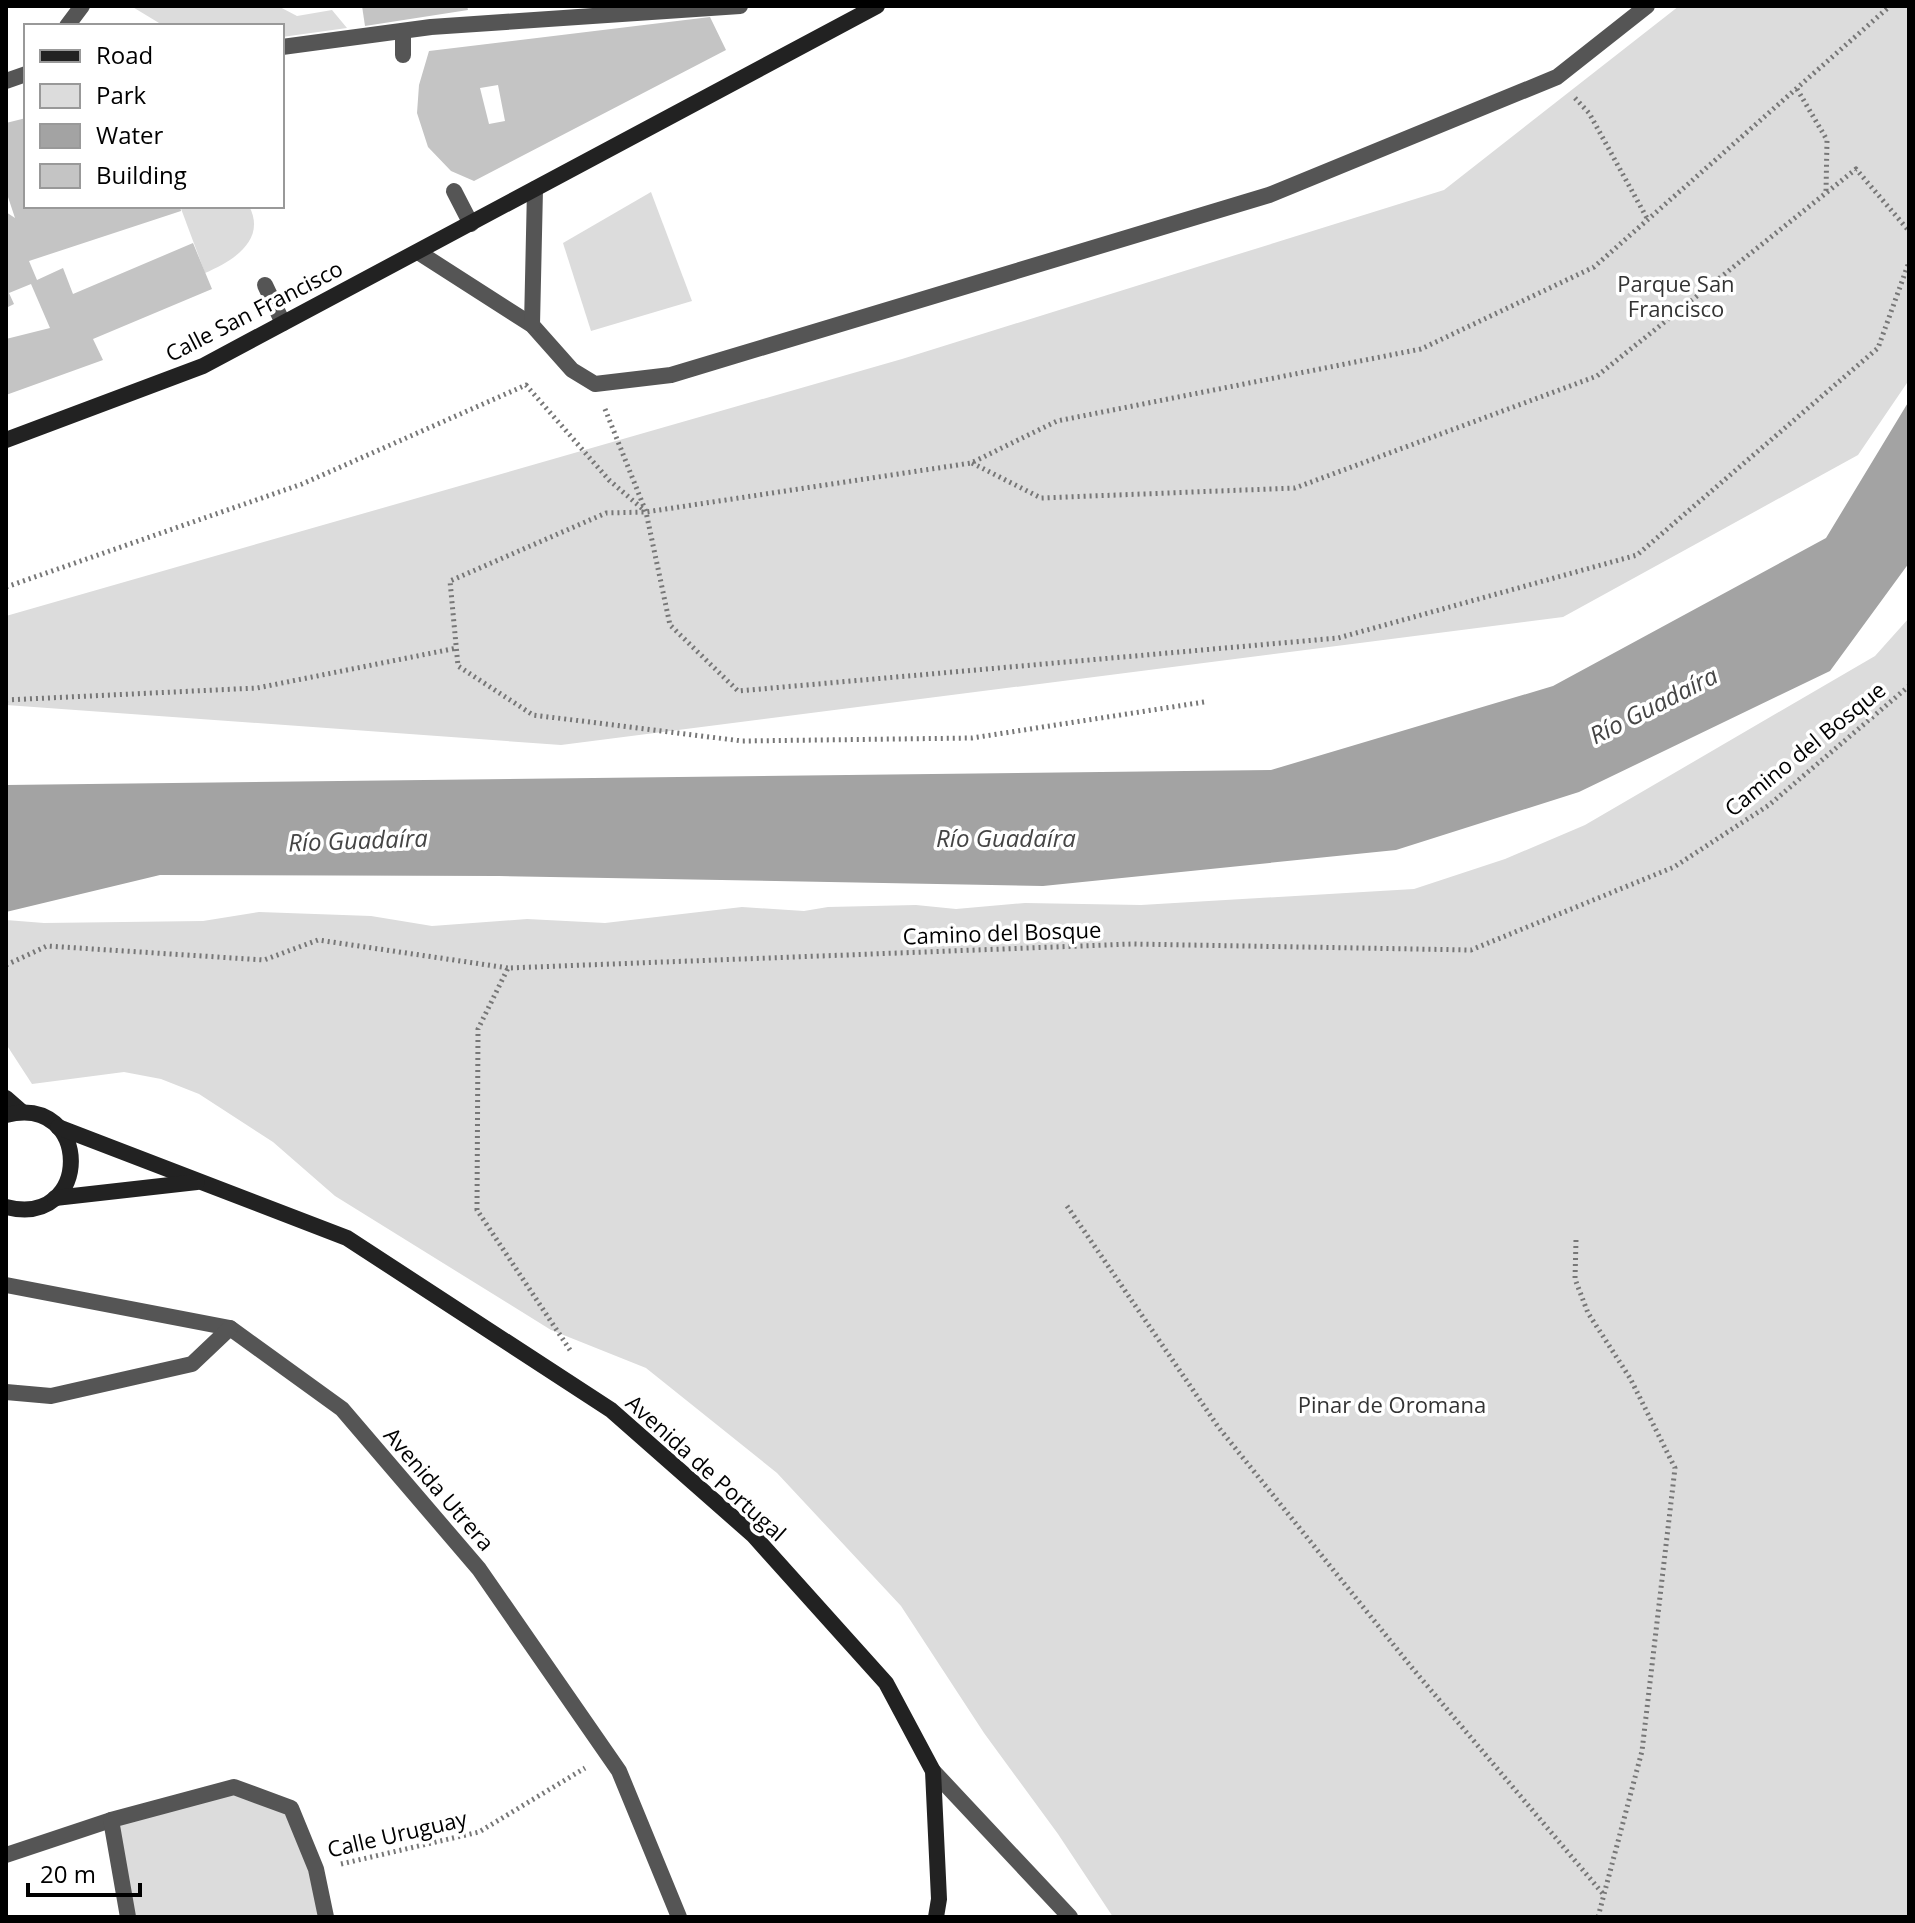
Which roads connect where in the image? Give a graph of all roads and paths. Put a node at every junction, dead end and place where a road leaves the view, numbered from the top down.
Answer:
1 (82, 6) edge
2 (740, 6) edge
3 (877, 6) edge
4 (1647, 6) edge
5 (1890, 6) edge
6 (68, 24) edge
7 (403, 31) junction
8 (284, 47) edge
9 (403, 55) dead end
10 (1797, 89) junction
11 (1589, 113) dead end
12 (535, 189) junction
13 (454, 191) dead end
14 (1826, 193) junction
15 (1648, 220) junction
16 (471, 224) junction
17 (1909, 231) edge
18 (418, 252) junction
19 (1909, 262) edge
20 (265, 285) dead end
21 (283, 323) junction
22 (532, 325) junction
23 (595, 384) junction
24 (6, 440) edge
25 (971, 463) junction
26 (646, 512) junction
27 (6, 587) edge
28 (457, 648) junction
29 (1909, 686) edge
30 (6, 700) edge
31 (1204, 702) dead end
32 (6, 965) edge
33 (508, 968) junction
34 (6, 1098) edge
35 (14, 1114) edge
36 (58, 1127) junction
37 (203, 1182) junction
38 (55, 1198) junction
39 (1067, 1206) dead end
40 (6, 1207) edge
41 (1576, 1240) dead end
42 (6, 1285) edge
43 (230, 1328) junction
44 (575, 1357) dead end
45 (6, 1392) edge
46 (607, 1755) junction
47 (933, 1771) junction
48 (111, 1820) junction
49 (6, 1855) edge
50 (316, 1869) junction
51 (1604, 1895) junction
52 (1066, 1915) edge
53 (128, 1917) edge
54 (326, 1917) edge
55 (679, 1917) edge
56 (936, 1917) edge
57 (1598, 1917) edge

1 - 6 street
2 - 7 street
3 - 12 street, Calle San Francisco
4 - 23 street
5 - 10 path
7 - 8 street
7 - 9 street
10 - 14 path
10 - 15 path
11 - 15 path
12 - 16 street, Calle San Francisco
12 - 22 street
13 - 16 street
14 - 17 path
14 - 25 path
15 - 25 path
16 - 18 street, Calle San Francisco
18 - 21 street, Calle San Francisco
18 - 22 street
19 - 26 path
20 - 21 street
21 - 24 street, Calle San Francisco
22 - 23 street
23 - 26 path
25 - 26 path
26 - 27 path
26 - 28 path
28 - 30 path
28 - 31 path
29 - 33 path, Camino del Bosque
32 - 33 path, Camino del Bosque
33 - 44 path
34 - 35 street, Avenida de Portugal
35 - 36 street, Avenida de Portugal
36 - 37 street, Avenida de Portugal
36 - 38 street
37 - 38 street
37 - 47 street, Avenida de Portugal
38 - 40 street
39 - 51 path
41 - 51 path
42 - 43 street, Avenida Utrera
43 - 45 street
43 - 46 street, Avenida Utrera
46 - 50 path, Calle Uruguay
46 - 55 street, Avenida Utrera
47 - 52 street, Avenida de Portugal
47 - 56 street
48 - 49 street
48 - 50 street
48 - 53 street
50 - 54 street
51 - 57 path

